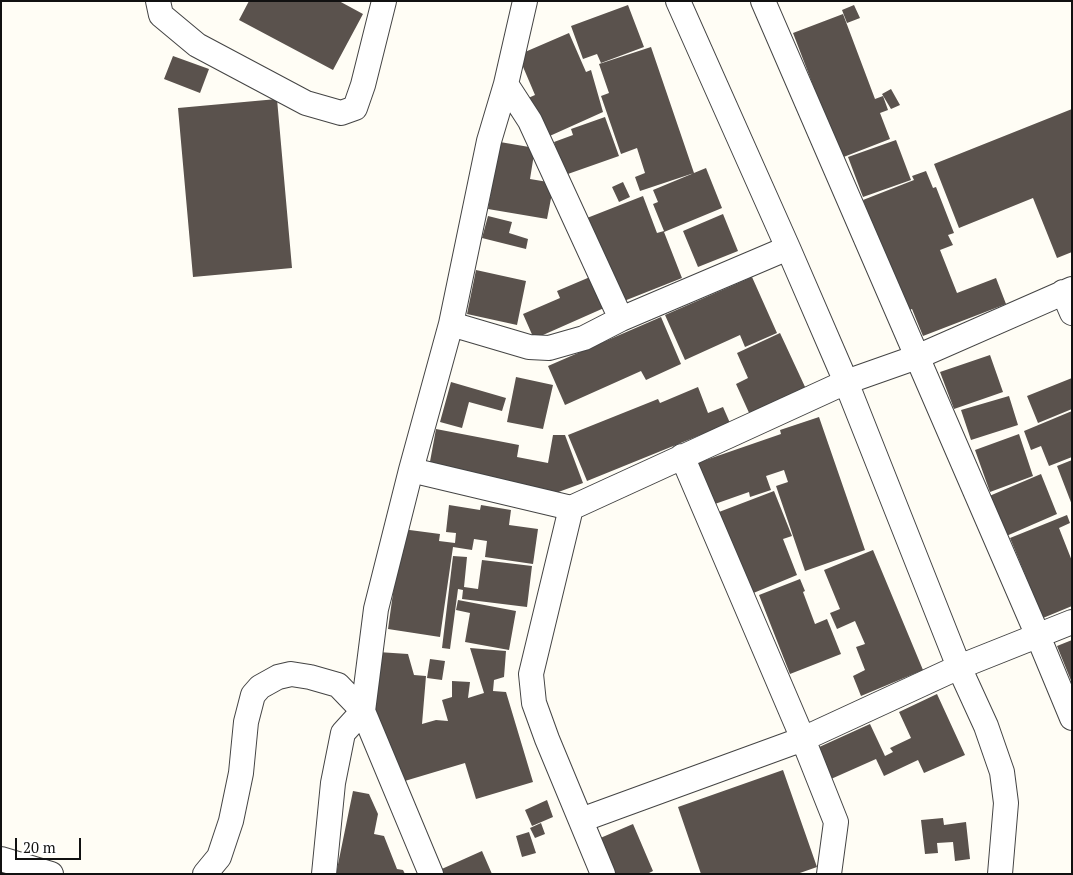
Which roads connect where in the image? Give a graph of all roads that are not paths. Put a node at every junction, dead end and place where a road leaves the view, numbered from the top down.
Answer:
1 (158, 1) edge
2 (384, 1) edge
3 (525, 1) edge
4 (678, 1) edge
5 (763, 1) edge
6 (506, 84) junction
7 (788, 248) junction
8 (1069, 298) edge
9 (621, 319) junction
10 (451, 324) junction
11 (917, 357) junction
12 (846, 382) junction
13 (682, 456) junction
14 (411, 470) junction
15 (571, 508) junction
16 (1072, 622) edge
17 (1038, 636) junction
18 (959, 667) junction
19 (363, 711) junction
20 (1072, 718) edge
21 (803, 739) junction
22 (581, 820) junction
23 (1, 859) edge
24 (27, 870) edge
25 (51, 874) edge
26 (205, 874) edge
27 (324, 874) edge
28 (431, 874) edge
29 (603, 874) edge
30 (829, 874) edge
31 (1000, 874) edge

1 - 2 street
3 - 6 street
4 - 7 street
5 - 11 street
6 - 9 street
6 - 10 street
7 - 9 street
7 - 12 street
8 - 11 street
9 - 10 street
10 - 14 street
11 - 12 street
11 - 17 street
12 - 13 street
12 - 18 street
13 - 15 street
13 - 21 street
14 - 15 street
14 - 19 street
15 - 22 street
16 - 17 street
17 - 18 street
17 - 20 street
18 - 21 street
18 - 31 street
19 - 26 street
19 - 27 street
19 - 28 street
21 - 22 street
21 - 30 street
22 - 29 street
23 - 24 street
24 - 25 street

